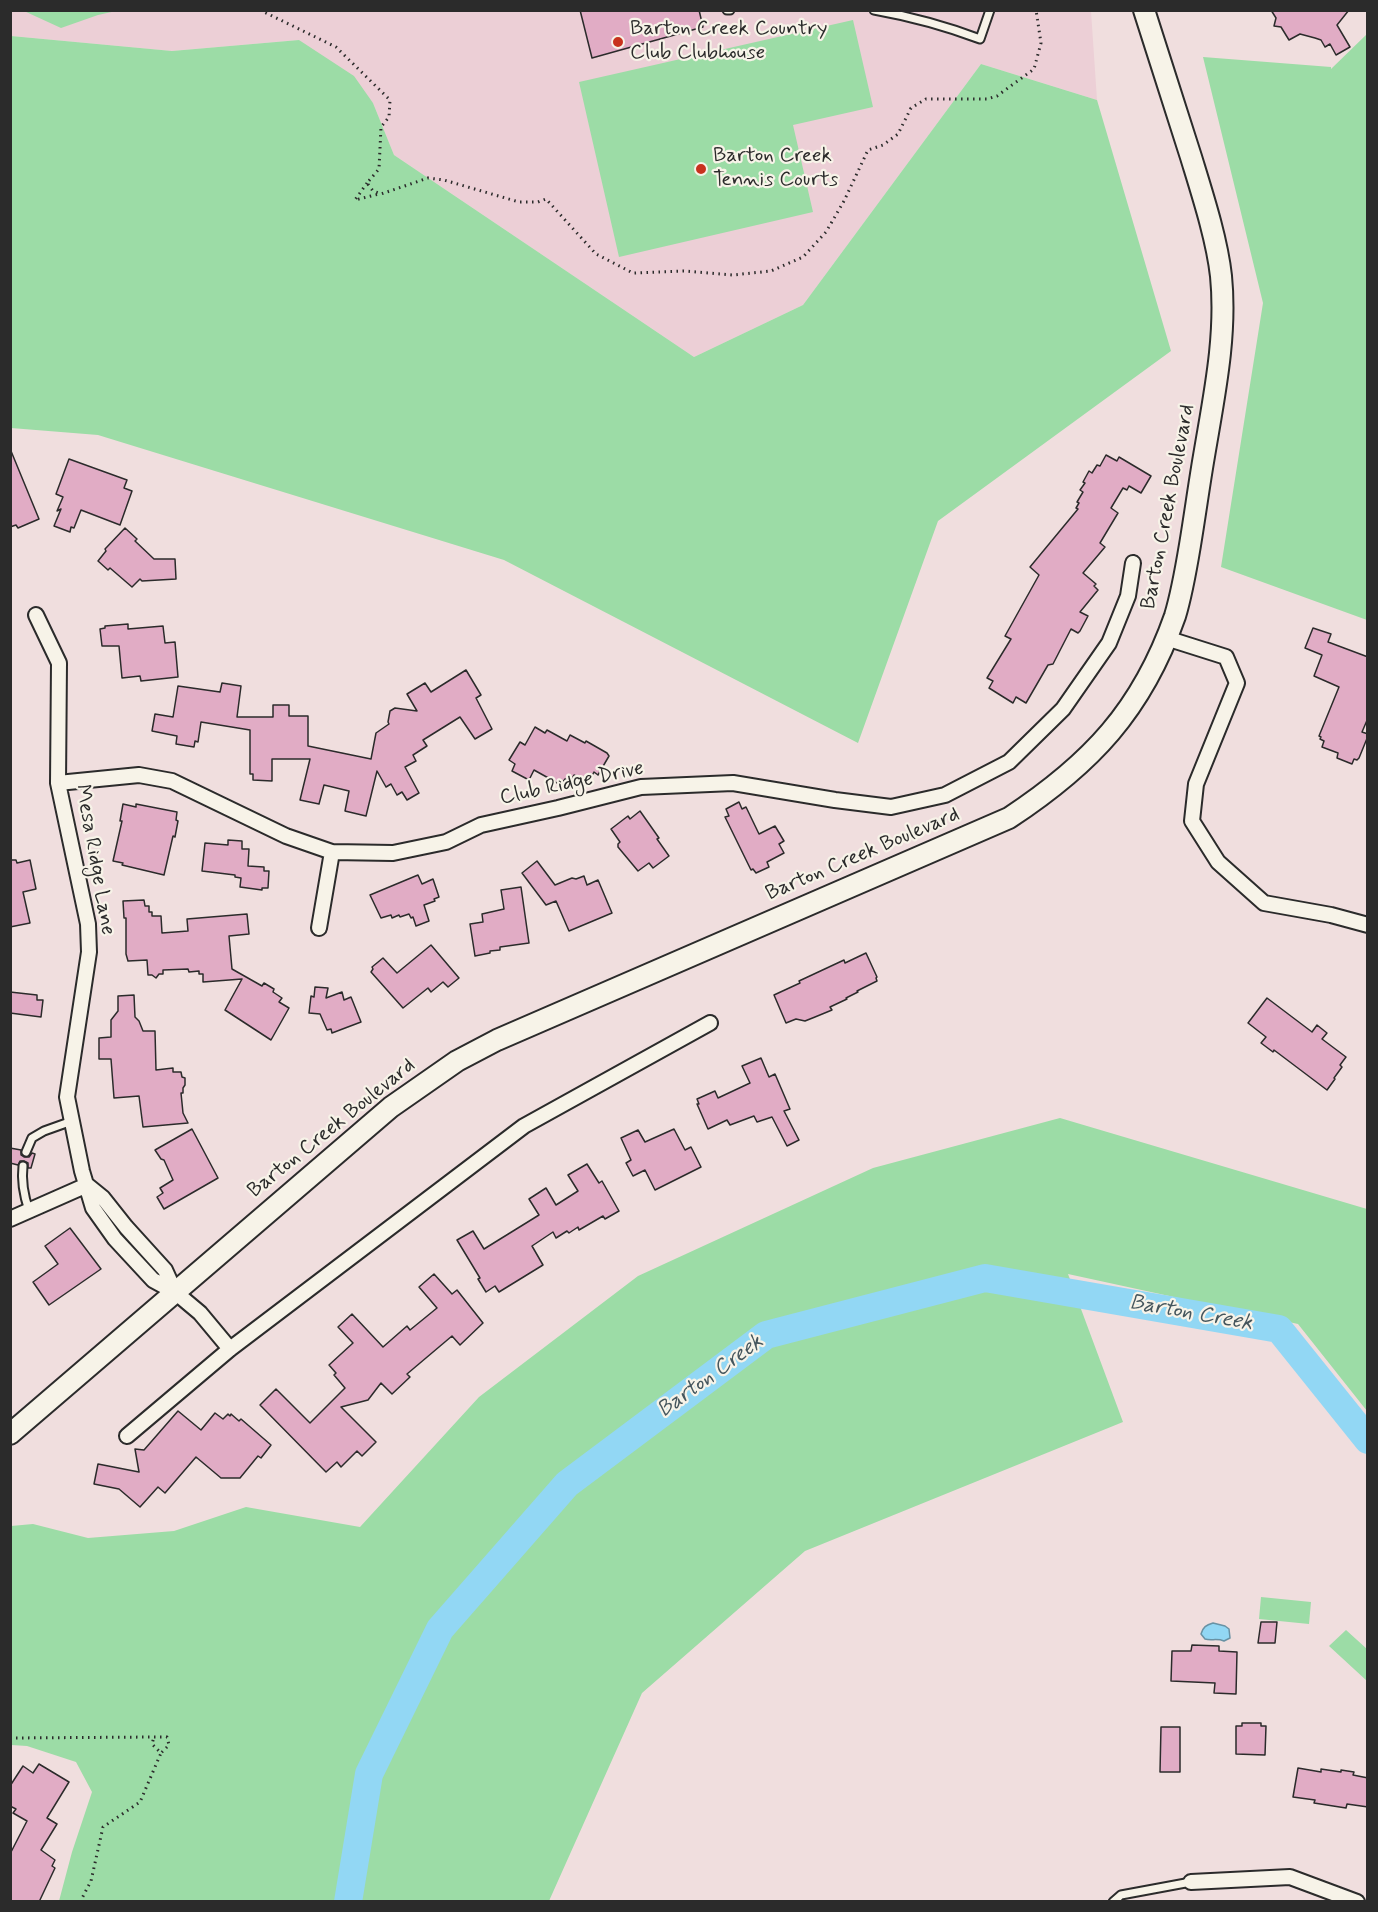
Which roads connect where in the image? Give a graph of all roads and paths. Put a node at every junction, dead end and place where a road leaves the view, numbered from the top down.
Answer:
1 (260, 10) edge
2 (874, 10) edge
3 (990, 10) edge
4 (1036, 10) edge
5 (1144, 10) edge
6 (367, 183) junction
7 (381, 194) junction
8 (1133, 563) dead end
9 (36, 615) dead end
10 (1166, 638) junction
11 (58, 783) junction
12 (332, 852) junction
13 (1368, 926) edge
14 (319, 928) dead end
15 (710, 1023) dead end
16 (72, 1121) junction
17 (27, 1152) dead end
18 (23, 1166) dead end
19 (87, 1185) junction
20 (29, 1211) junction
21 (10, 1219) edge
22 (175, 1292) junction
23 (230, 1349) junction
24 (10, 1434) edge
25 (127, 1436) dead end
26 (154, 1737) junction
27 (10, 1738) edge
28 (161, 1753) junction
29 (1191, 1882) joint
30 (80, 1902) edge
31 (1113, 1902) edge
32 (1357, 1902) edge

1 - 6 path
2 - 3 lane
4 - 7 path
5 - 10 street, Barton Creek Boulevard
6 - 7 path
6 - 7 path
8 - 12 street, Club Ridge Drive
9 - 11 street, Mesa Ridge Lane
10 - 13 street
10 - 22 street, Barton Creek Boulevard
11 - 12 street, Club Ridge Drive
11 - 16 street, Mesa Ridge Lane
12 - 14 street
15 - 23 street
16 - 17 lane
16 - 19 street, Mesa Ridge Lane
18 - 20 lane
19 - 20 street
19 - 22 street
20 - 21 street
22 - 23 street
22 - 24 street, Barton Creek Boulevard
23 - 25 street
26 - 27 path
26 - 28 path
26 - 28 path
28 - 30 path
29 - 31 lane
29 - 32 street

